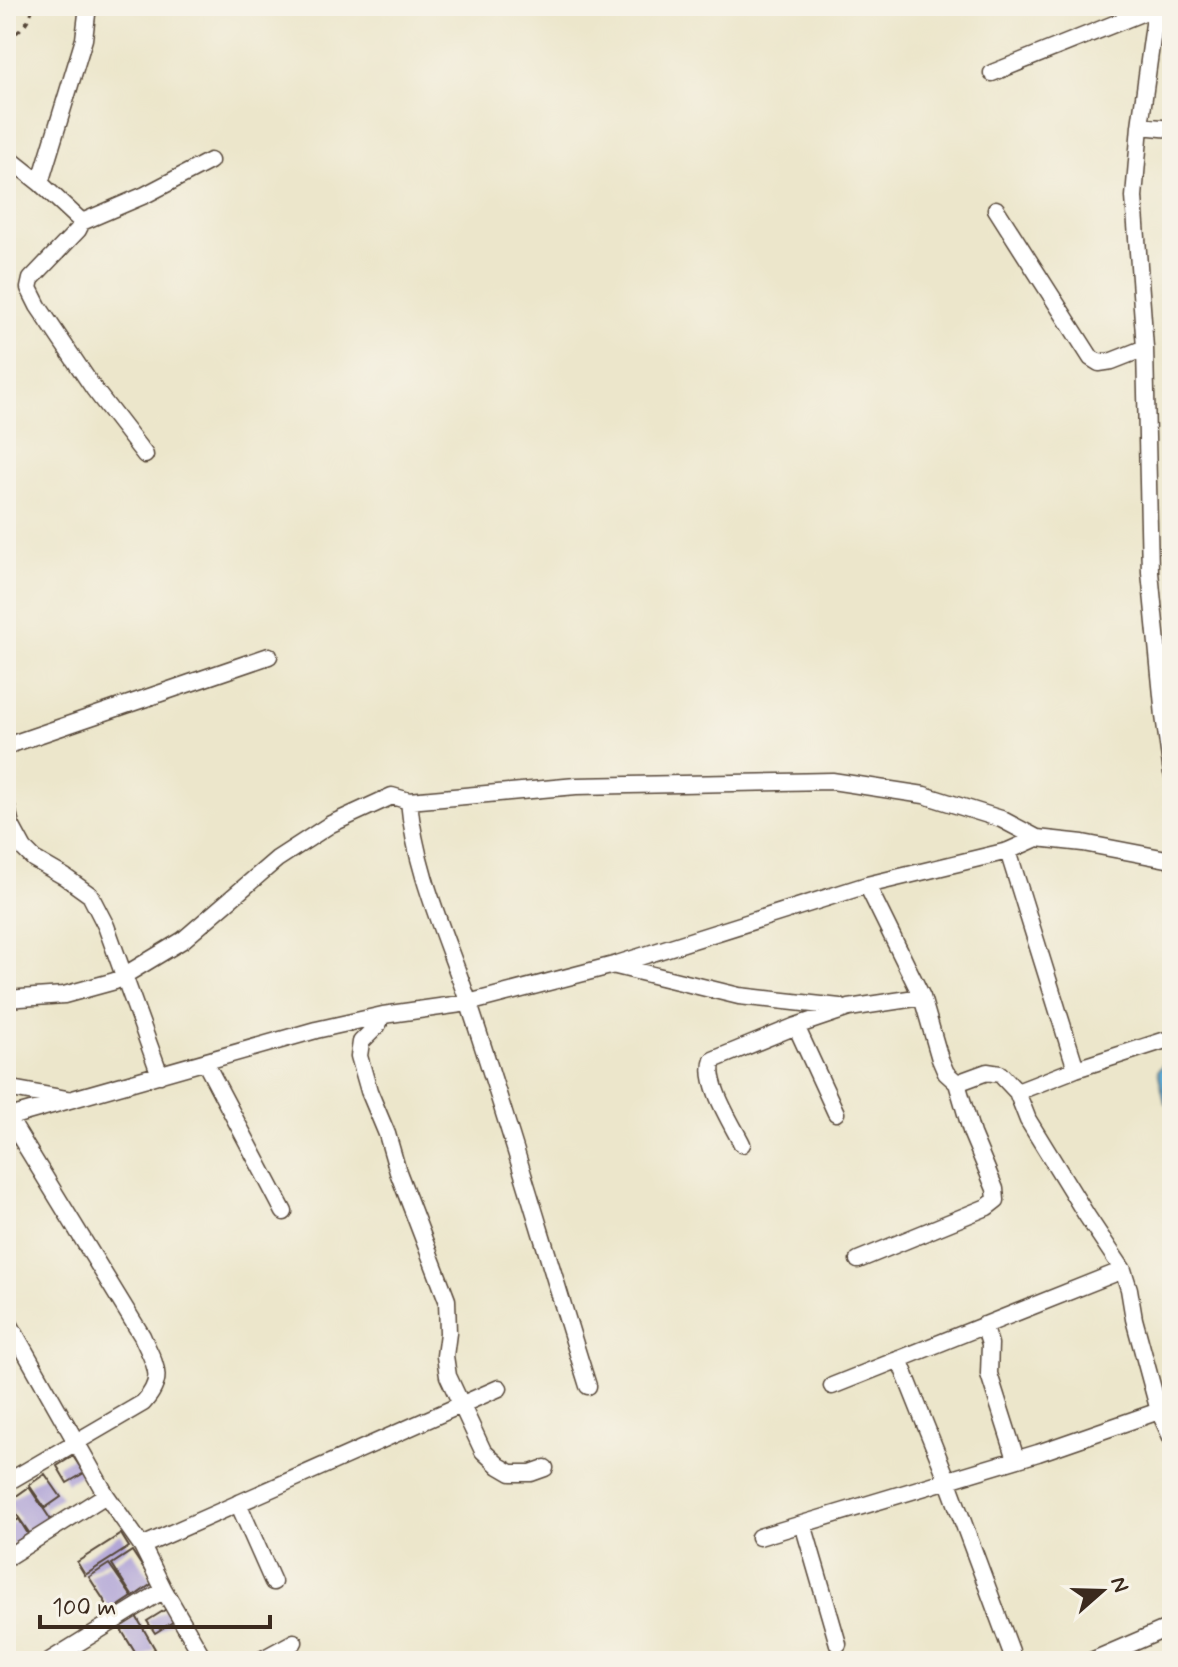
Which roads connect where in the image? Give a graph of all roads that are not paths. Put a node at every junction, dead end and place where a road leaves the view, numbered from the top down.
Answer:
1 (88, 6) edge
2 (1154, 13) edge
3 (1172, 17) edge
4 (992, 73) dead end
5 (1140, 126) junction
6 (1172, 129) edge
7 (6, 156) edge
8 (210, 161) dead end
9 (40, 183) junction
10 (996, 209) dead end
11 (82, 222) junction
12 (1145, 348) junction
13 (145, 455) dead end
14 (269, 656) dead end
15 (6, 746) edge
16 (1172, 773) edge
17 (409, 801) junction
18 (6, 804) edge
19 (1037, 838) junction
20 (1008, 851) junction
21 (1172, 860) edge
22 (867, 885) junction
23 (614, 965) junction
24 (124, 975) junction
25 (922, 997) junction
26 (6, 999) edge
27 (468, 1003) junction
28 (849, 1008) junction
29 (383, 1015) junction
30 (796, 1026) junction
31 (1172, 1038) edge
32 (205, 1062) junction
33 (1076, 1069) junction
34 (160, 1075) junction
35 (957, 1083) junction
36 (6, 1088) edge
37 (1017, 1092) junction
38 (72, 1100) junction
39 (836, 1113) dead end
40 (7, 1118) edge
41 (742, 1144) dead end
42 (284, 1212) dead end
43 (858, 1260) dead end
44 (1123, 1270) junction
45 (6, 1318) edge
46 (984, 1325) junction
47 (899, 1359) junction
48 (588, 1386) dead end
49 (832, 1386) dead end
50 (499, 1388) dead end
51 (460, 1405) junction
52 (1159, 1411) junction
53 (1172, 1439) edge
54 (77, 1442) junction
55 (1016, 1459) junction
56 (545, 1468) dead end
57 (947, 1479) junction
58 (6, 1483) edge
59 (106, 1495) junction
60 (238, 1503) junction
61 (803, 1524) junction
62 (759, 1537) dead end
63 (142, 1546) junction
64 (6, 1558) edge
65 (273, 1582) dead end
66 (164, 1590) junction
67 (1172, 1626) edge
68 (294, 1642) dead end
69 (838, 1644) dead end
70 (1011, 1651) dead end
71 (49, 1661) edge
72 (205, 1661) edge
73 (259, 1661) edge
74 (1091, 1661) edge

1 - 9 street
2 - 3 street
2 - 4 street
2 - 5 street
5 - 6 street
5 - 12 street
7 - 9 street
8 - 11 street
9 - 11 street
10 - 12 street
11 - 13 street
12 - 16 street
14 - 15 street
17 - 19 street
17 - 24 street
17 - 27 street
18 - 24 street
19 - 20 street
19 - 21 street
20 - 22 street
20 - 33 street
22 - 23 street
22 - 25 street
23 - 27 street
23 - 28 street
24 - 26 street
24 - 34 street
25 - 28 street
25 - 35 street
27 - 29 street
27 - 48 street
28 - 30 street
29 - 32 street
29 - 51 street
30 - 39 street
30 - 41 street
31 - 33 street
32 - 34 street
32 - 42 street
33 - 37 street
34 - 38 street
35 - 37 street
35 - 43 street
36 - 38 street
37 - 44 street
38 - 40 street
40 - 54 street
44 - 46 street
44 - 52 street
45 - 54 street
46 - 47 street
46 - 55 street
47 - 49 street
47 - 57 street
50 - 51 street
51 - 56 street
51 - 60 street
52 - 53 street
52 - 55 street
54 - 58 street
54 - 59 street
55 - 57 street
57 - 61 street
57 - 70 street
59 - 63 street
59 - 64 street
60 - 63 street
60 - 65 street
61 - 62 street
61 - 69 street
63 - 66 street
66 - 71 street
66 - 72 street
67 - 74 street
68 - 73 street

